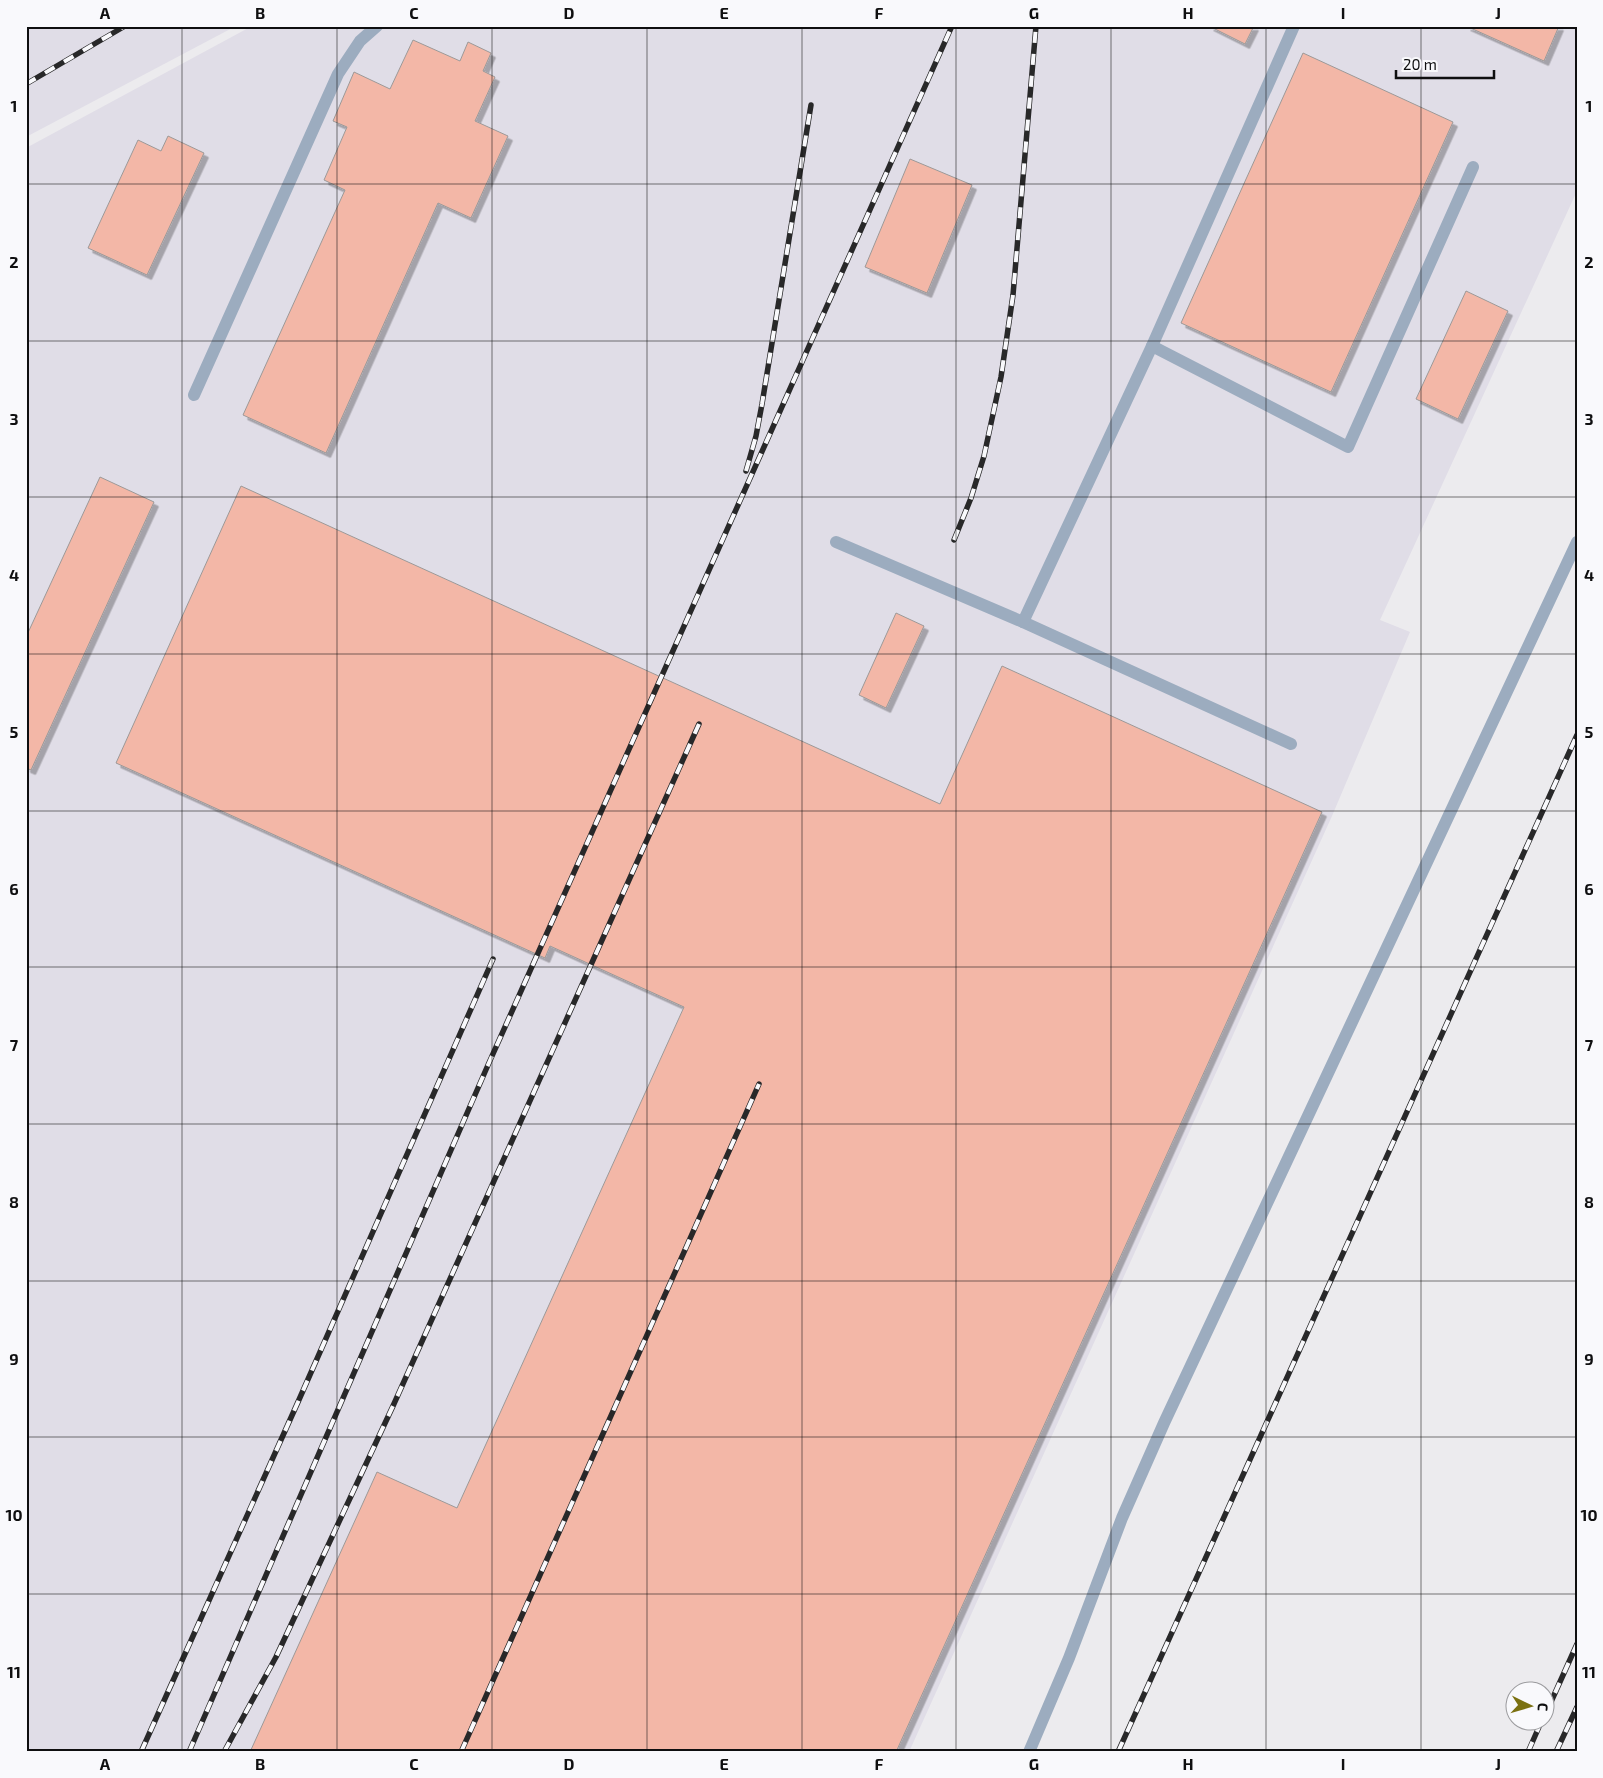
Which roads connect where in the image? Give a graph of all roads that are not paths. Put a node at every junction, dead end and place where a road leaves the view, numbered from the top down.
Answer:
1 (1294, 26) edge
2 (376, 27) edge
3 (1473, 167) dead end
4 (1152, 346) junction
5 (194, 395) dead end
6 (836, 542) dead end
7 (1577, 542) edge
8 (1023, 622) junction
9 (1291, 744) dead end
10 (1029, 1752) edge

1 - 4 lane
2 - 5 lane
3 - 4 lane
4 - 8 lane
6 - 8 lane
7 - 10 lane
8 - 9 lane

